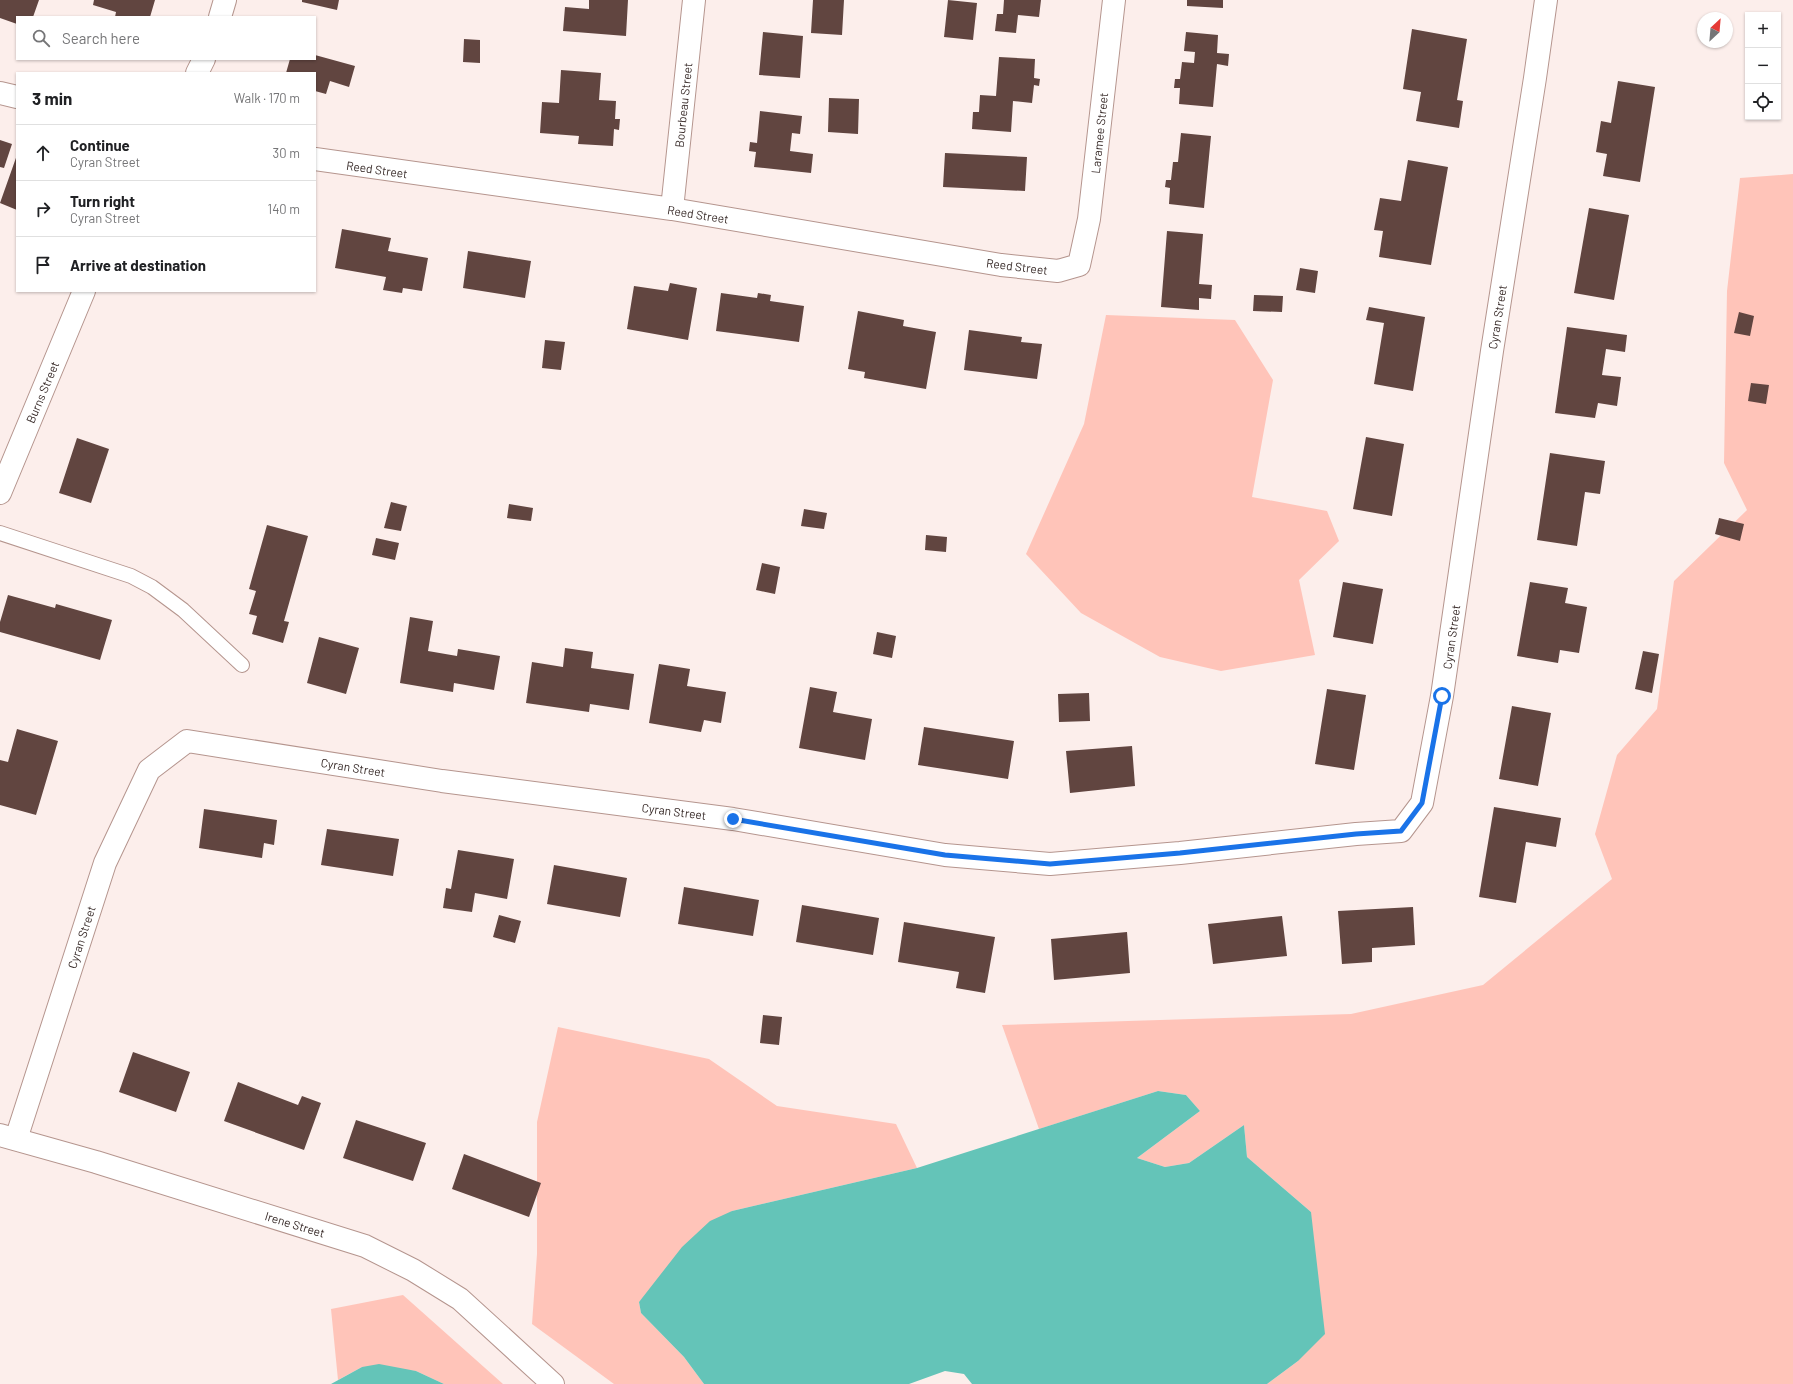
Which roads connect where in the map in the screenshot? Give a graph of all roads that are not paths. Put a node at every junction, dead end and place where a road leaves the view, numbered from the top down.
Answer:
1 (225, 0) edge
2 (694, 0) edge
3 (1114, 0) edge
4 (1546, 0) edge
5 (220, 16) edge
6 (204, 60) edge
7 (198, 72) edge
8 (0, 93) edge
9 (16, 97) edge
10 (316, 159) edge
11 (672, 209) junction
12 (1079, 265) joint
13 (84, 292) edge
14 (0, 494) edge
15 (0, 533) edge
16 (242, 665) dead end
17 (8, 1137) edge
18 (553, 1384) edge

1 - 5 street
2 - 11 street, Bourbeau Street
3 - 12 street, Laramee Street
4 - 17 street, Cyran Street
6 - 7 street
8 - 9 street
10 - 11 street, Reed Street
11 - 12 street, Reed Street
13 - 14 street, Burns Street
15 - 16 lane
17 - 18 street, Irene Street

